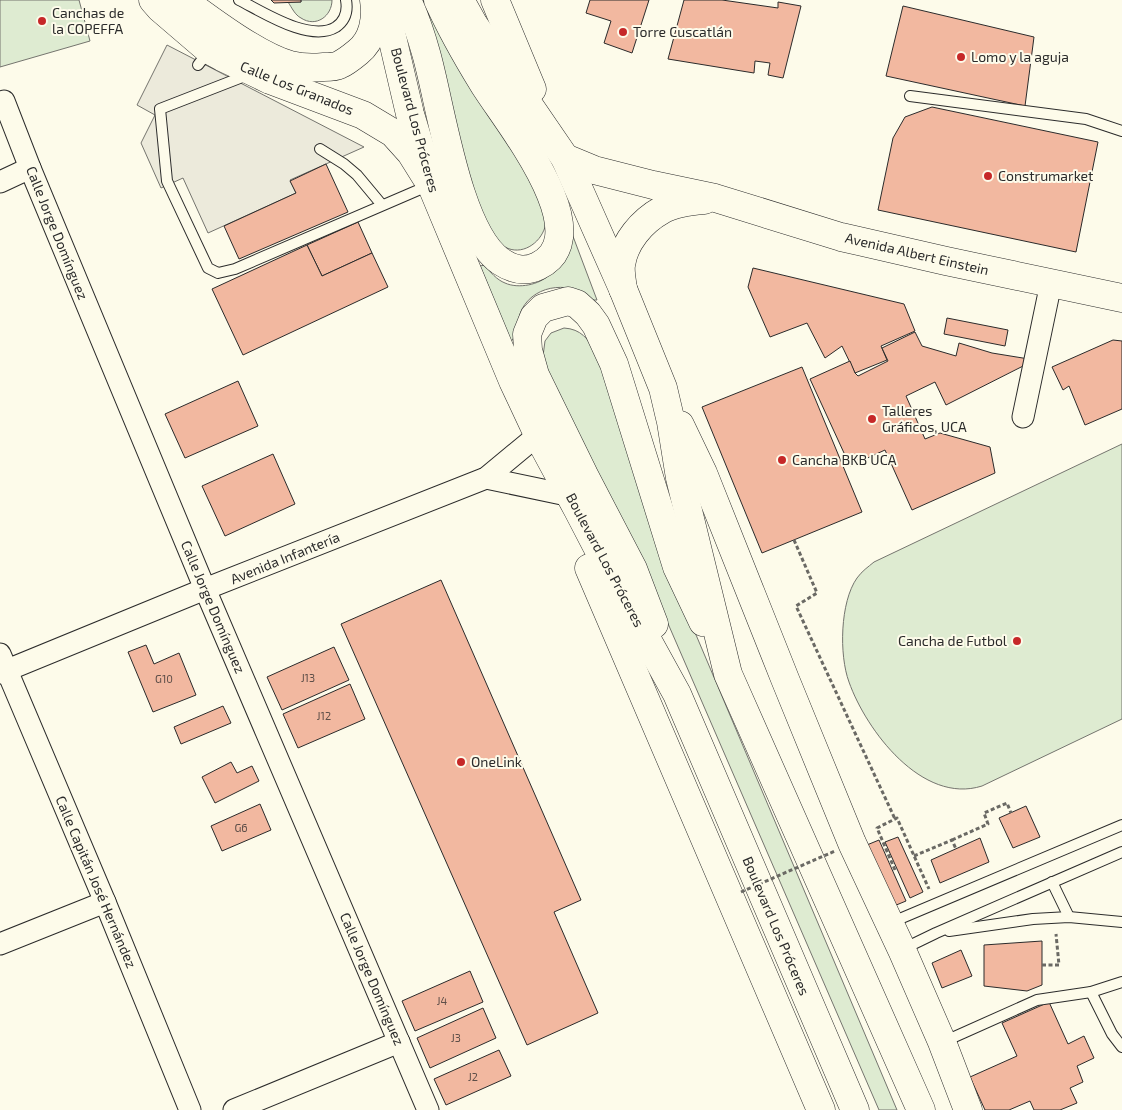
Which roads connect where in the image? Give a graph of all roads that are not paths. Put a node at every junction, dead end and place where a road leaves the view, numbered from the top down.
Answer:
1 (153, 0) edge
2 (183, 0) edge
3 (238, 0) edge
4 (346, 0) edge
5 (374, 0) edge
6 (380, 0) edge
7 (407, 0) edge
8 (438, 0) edge
9 (460, 0) edge
10 (495, 0) edge
11 (215, 51) junction
12 (289, 65) junction
13 (254, 72) junction
14 (910, 96) dead end
15 (4, 101) dead end
16 (1122, 131) edge
17 (320, 149) dead end
18 (565, 158) junction
19 (30, 168) junction
20 (0, 182) edge
21 (431, 184) junction
22 (715, 198) junction
23 (382, 205) junction
24 (1051, 283) junction
25 (623, 288) junction
26 (1122, 298) edge
27 (663, 388) junction
28 (1024, 417) dead end
29 (541, 440) junction
30 (486, 478) junction
31 (562, 494) junction
32 (205, 590) junction
33 (2, 666) edge
34 (728, 674) junction
35 (678, 694) junction
36 (1122, 825) edge
37 (1122, 852) edge
38 (1052, 882) junction
39 (105, 902) junction
40 (1069, 918) junction
41 (1122, 922) edge
42 (889, 923) junction
43 (936, 933) junction
44 (0, 944) edge
45 (902, 950) junction
46 (1122, 982) edge
47 (1091, 992) junction
48 (399, 1042) junction
49 (942, 1042) junction
50 (1122, 1047) edge
51 (190, 1110) edge
52 (234, 1110) edge
53 (428, 1110) edge
54 (821, 1110) edge
55 (855, 1110) edge
56 (921, 1110) edge
57 (968, 1110) edge

1 - 11 main road, Calle Los Granados
2 - 12 main road, Calle Los Granados
3 - 4 lane
5 - 12 main road, Calle Los Granados
6 - 21 main road, Boulevard Los Próceres
7 - 8 main road
9 - 18 main road
10 - 18 main road
11 - 12 lane
11 - 13 main road, Calle Los Granados
13 - 21 main road, Calle Los Granados
13 - 23 lane
14 - 16 lane
15 - 19 street, Calle Jorge Domínguez
17 - 23 lane
18 - 22 main road, Avenida Albert Einstein
18 - 25 main road
19 - 20 street
19 - 32 street, Calle Jorge Domínguez
21 - 23 lane
21 - 29 main road, Boulevard Los Próceres
22 - 24 main road, Avenida Albert Einstein
22 - 25 main road, Avenida Albert Einstein
24 - 26 main road, Avenida Albert Einstein
24 - 28 street
25 - 27 main road
27 - 34 main road
27 - 42 main road
29 - 30 street, Avenida Infantería
29 - 31 main road
29 - 35 main road, Boulevard Los Próceres
30 - 31 street
30 - 32 street, Avenida Infantería
31 - 54 main road
32 - 33 street, Avenida Infantería
32 - 48 street, Calle Jorge Domínguez
33 - 39 street, Calle Capitán José Hernández
34 - 35 main road
34 - 56 main road
35 - 55 main road, Boulevard Los Próceres
36 - 42 lane
37 - 38 lane
38 - 40 lane
38 - 43 lane
39 - 44 street
39 - 51 street, Calle Capitán José Hernández
40 - 41 lane
40 - 43 lane
42 - 45 main road
43 - 45 lane
45 - 49 main road
46 - 47 lane
47 - 49 lane
47 - 50 lane
48 - 52 street
48 - 53 street, Calle Jorge Domínguez
49 - 57 main road

